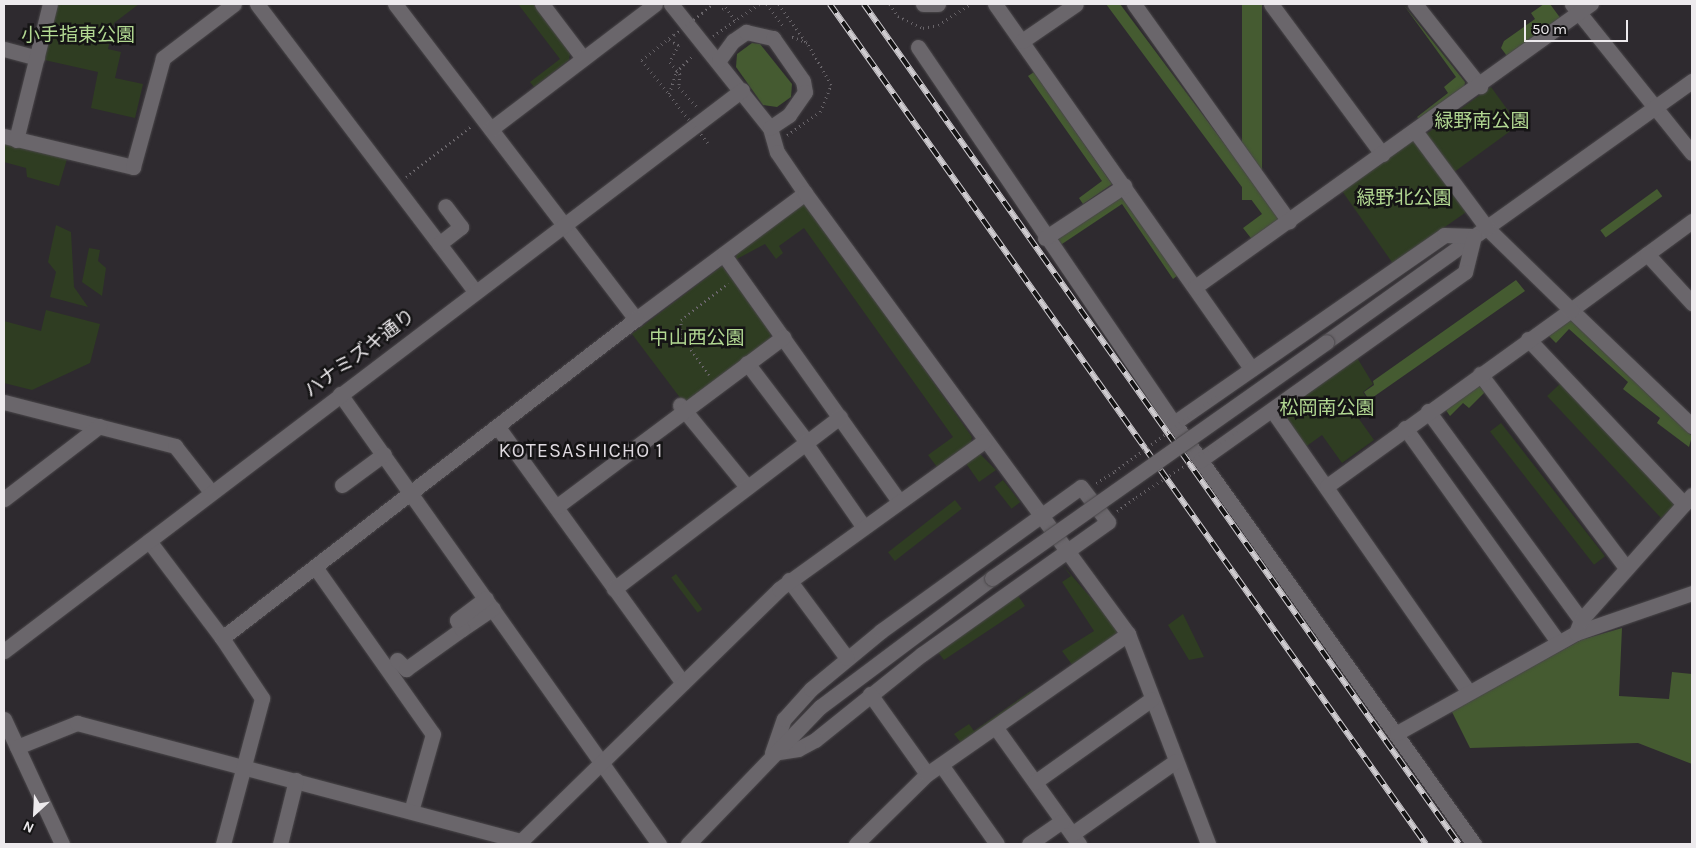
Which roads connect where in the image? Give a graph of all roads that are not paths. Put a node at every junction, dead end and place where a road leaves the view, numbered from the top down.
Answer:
1 (50, 4) edge
2 (234, 4) edge
3 (257, 4) edge
4 (395, 4) edge
5 (542, 4) edge
6 (654, 4) edge
7 (671, 4) edge
8 (924, 4) edge
9 (938, 4) edge
10 (995, 4) edge
11 (1076, 4) edge
12 (1134, 4) edge
13 (1271, 4) edge
14 (1415, 4) edge
15 (1591, 4) edge
16 (1575, 8) edge
17 (1022, 40) junction
18 (918, 47) dead end
19 (4, 49) edge
20 (36, 58) junction
21 (583, 58) junction
22 (720, 60) junction
23 (1692, 81) edge
24 (1480, 86) junction
25 (742, 90) junction
26 (1654, 110) junction
27 (486, 123) junction
28 (770, 128) junction
29 (1415, 131) junction
30 (10, 138) edge
31 (1692, 153) edge
32 (1382, 154) junction
33 (1124, 186) junction
34 (805, 193) junction
35 (445, 206) dead end
36 (1289, 220) junction
37 (1692, 221) edge
38 (564, 224) junction
39 (1481, 232) junction
40 (1045, 238) junction
41 (439, 244) junction
42 (1646, 254) junction
43 (724, 255) junction
44 (1195, 287) junction
45 (475, 291) junction
46 (1692, 303) edge
47 (1571, 310) junction
48 (636, 320) junction
49 (783, 336) junction
50 (1528, 339) junction
51 (747, 364) junction
52 (1252, 369) junction
53 (1480, 374) junction
54 (340, 394) junction
55 (4, 402) edge
56 (684, 408) junction
57 (1272, 410) junction
58 (1428, 411) junction
59 (840, 417) junction
60 (1174, 423) junction
61 (99, 426) junction
62 (497, 426) junction
63 (1692, 426) edge
64 (1405, 428) junction
65 (984, 441) junction
66 (806, 443) junction
67 (384, 454) junction
68 (1200, 460) junction
69 (342, 485) dead end
70 (1327, 486) junction
71 (747, 487) junction
72 (211, 492) junction
73 (412, 492) junction
74 (4, 499) edge
75 (1688, 500) edge
76 (899, 501) junction
77 (556, 507) junction
78 (1039, 518) junction
79 (863, 526) junction
80 (149, 541) junction
81 (1065, 552) junction
82 (315, 566) junction
83 (1626, 568) junction
84 (789, 580) junction
85 (614, 589) junction
86 (1692, 593) edge
87 (490, 603) junction
88 (1578, 626) junction
89 (1128, 634) junction
90 (222, 638) junction
91 (1558, 642) junction
92 (4, 651) edge
93 (847, 658) junction
94 (397, 660) dead end
95 (682, 683) junction
96 (1467, 690) junction
97 (870, 694) junction
98 (1152, 699) junction
99 (4, 719) edge
100 (996, 728) junction
101 (1397, 733) junction
102 (17, 747) junction
103 (772, 753) junction
104 (601, 761) junction
105 (1176, 761) junction
106 (243, 766) junction
107 (942, 766) junction
108 (927, 774) junction
109 (296, 780) junction
110 (1034, 782) junction
111 (411, 811) junction
112 (1062, 821) junction
113 (1075, 839) edge
114 (520, 842) edge
115 (62, 844) edge
116 (223, 844) edge
117 (280, 844) edge
118 (659, 844) edge
119 (688, 844) edge
120 (856, 844) edge
121 (997, 844) edge
122 (1029, 844) edge
123 (1208, 844) edge
124 (1474, 844) edge

1 - 20 street
2 - 30 street
3 - 41 street
4 - 27 street
5 - 21 street
6 - 21 street
7 - 22 street
8 - 9 street
10 - 17 street
11 - 17 street
12 - 36 street
13 - 32 street
14 - 24 street
15 - 16 street
16 - 24 street
16 - 26 street
17 - 33 street
18 - 40 street
19 - 20 street
20 - 30 street
21 - 27 street
22 - 25 street
22 - 28 street
23 - 26 street
24 - 29 street
25 - 28 street
25 - 38 street, ハナミズキ通り
26 - 31 street
26 - 39 street
27 - 38 street
28 - 34 street
29 - 32 street
29 - 39 street
32 - 36 street
33 - 40 street
33 - 44 street
34 - 43 street
34 - 65 street
35 - 41 street
36 - 44 street
37 - 42 street
38 - 45 street, ハナミズキ通り
38 - 48 street
39 - 47 street
39 - 52 street
39 - 57 street
39 - 103 street, bridge
40 - 60 street
41 - 45 street
42 - 46 street
42 - 47 street
43 - 48 street
43 - 49 street
44 - 52 street
45 - 54 street, ハナミズキ通り
47 - 50 street
47 - 63 street
48 - 62 street
49 - 51 street
49 - 59 street
50 - 53 street
50 - 75 street
51 - 56 street
51 - 66 street
52 - 60 street
53 - 58 street
53 - 83 street
54 - 67 street
54 - 72 street, ハナミズキ通り
55 - 61 street
56 - 71 street
56 - 77 street
57 - 68 street
57 - 70 street
58 - 64 street
58 - 88 street
59 - 66 street
59 - 76 street
60 - 68 street
61 - 72 street
61 - 74 street
62 - 73 street
62 - 77 street
64 - 70 street
64 - 91 street
65 - 76 street
65 - 78 street
66 - 71 street
66 - 79 street
67 - 69 street
67 - 73 street
68 - 101 street
70 - 96 street
71 - 85 street
72 - 80 street, ハナミズキ通り
73 - 82 street
73 - 87 street
75 - 83 street
76 - 79 street
77 - 85 street
78 - 81 street
78 - 81 street
78 - 93 street
79 - 84 street
80 - 90 street
80 - 92 street, ハナミズキ通り
81 - 89 street
81 - 97 street
82 - 90 street
82 - 111 street
83 - 88 street
84 - 93 street
84 - 95 street
85 - 95 street
86 - 88 street
87 - 94 street
87 - 104 street
88 - 91 street
89 - 98 street
89 - 100 street
90 - 106 street
91 - 96 street
93 - 103 street
95 - 104 street
96 - 101 street
97 - 103 street
97 - 108 street
98 - 105 street
98 - 110 street
99 - 102 street
100 - 107 street
100 - 110 street
101 - 124 street
102 - 106 street
102 - 115 street
103 - 119 street
104 - 114 street
104 - 118 street
105 - 113 street
105 - 123 street
106 - 109 street
106 - 116 street
107 - 108 street
107 - 121 street
108 - 120 street
109 - 111 street
109 - 117 street
110 - 112 street
111 - 114 street
112 - 113 street
112 - 122 street

